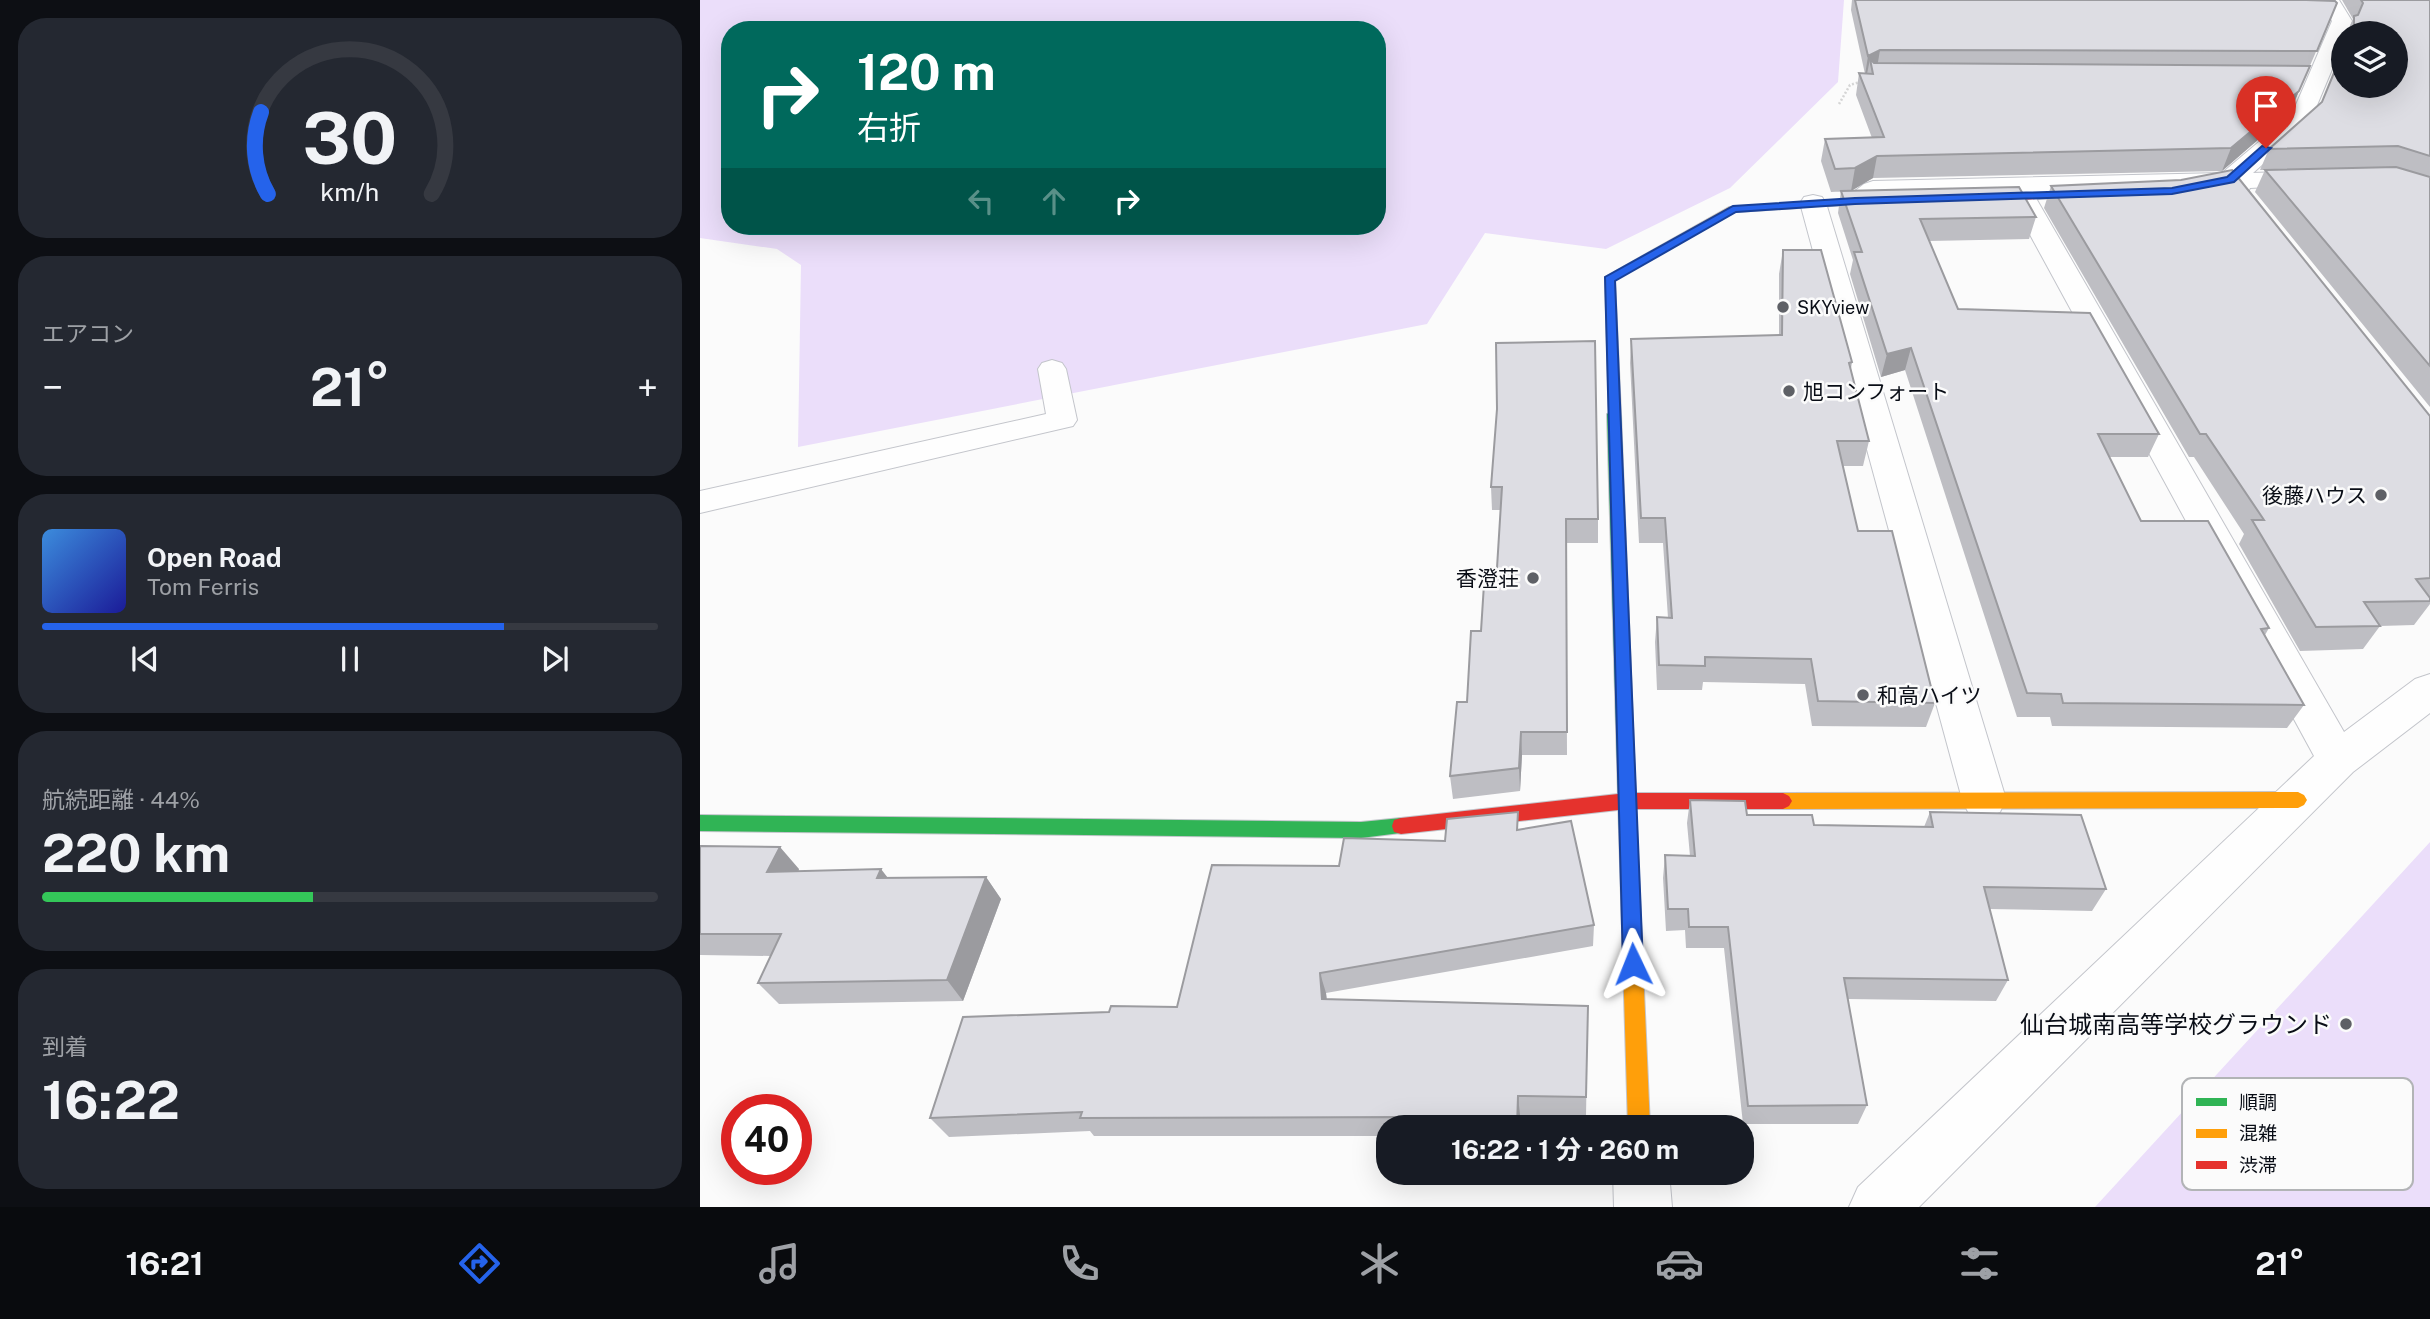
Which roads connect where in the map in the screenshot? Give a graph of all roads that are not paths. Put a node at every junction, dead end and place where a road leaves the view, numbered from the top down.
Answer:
1 (2324, 7) edge
2 (2291, 78) edge
3 (2318, 78) junction
4 (2334, 178) edge
5 (2230, 180) junction
6 (2023, 198) junction
7 (1855, 201) junction
8 (1813, 203) junction
9 (2255, 211) edge
10 (1052, 369) dead end
11 (700, 502) edge
12 (2430, 690) edge
13 (2338, 760) junction
14 (1984, 799) junction
15 (2298, 800) junction
16 (1626, 801) junction
17 (700, 823) edge
18 (1639, 1115) edge
19 (1642, 1185) edge
20 (1643, 1207) edge
21 (1878, 1207) edge

1 - 3 street
2 - 3 lane
3 - 5 street
4 - 5 street
5 - 6 street
5 - 7 street
5 - 9 street
6 - 7 street
6 - 13 street
7 - 8 street
8 - 14 street
8 - 16 street
10 - 11 lane
12 - 13 street
13 - 15 street
14 - 15 street
14 - 16 street
15 - 21 street
16 - 17 street
16 - 18 street
19 - 20 street

